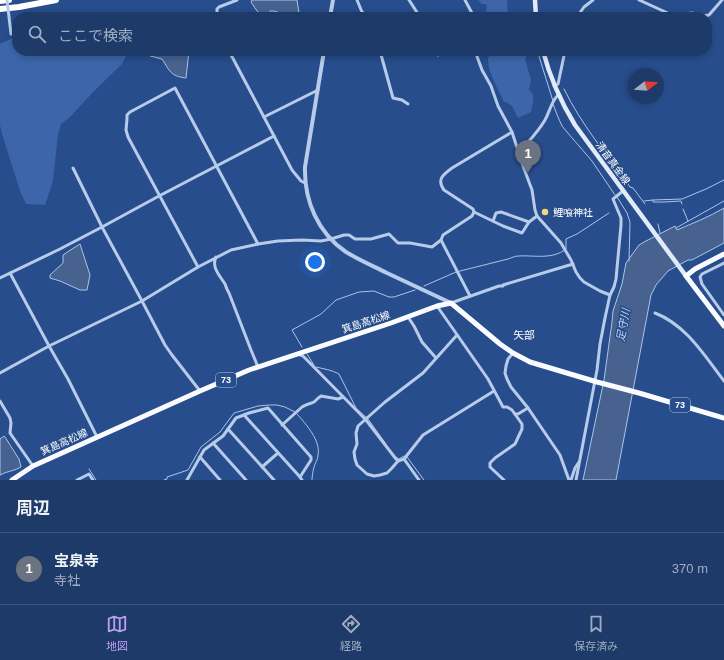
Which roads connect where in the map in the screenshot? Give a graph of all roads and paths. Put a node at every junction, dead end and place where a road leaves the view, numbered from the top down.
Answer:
1 (8, 0) edge
2 (56, 0) edge
3 (237, 0) edge
4 (333, 0) edge
5 (357, 0) edge
6 (409, 0) edge
7 (465, 0) edge
8 (535, 0) edge
9 (593, 0) edge
10 (639, 0) edge
11 (722, 0) edge
12 (0, 1) edge
13 (0, 9) edge
14 (217, 12) edge
15 (331, 12) edge
16 (362, 12) edge
17 (417, 12) edge
18 (471, 12) edge
19 (536, 12) edge
20 (580, 12) edge
21 (667, 12) edge
22 (712, 12) edge
23 (11, 34) dead end
24 (232, 56) edge
25 (323, 56) edge
26 (381, 56) edge
27 (477, 56) edge
28 (544, 56) edge
29 (564, 56) edge
30 (554, 86) junction
31 (318, 90) junction
32 (556, 97) junction
33 (408, 104) dead end
34 (264, 117) junction
35 (512, 132) junction
36 (274, 136) junction
37 (519, 153) junction
38 (217, 166) junction
39 (73, 168) dead end
40 (305, 183) junction
41 (623, 191) junction
42 (159, 196) junction
43 (474, 212) junction
44 (537, 216) junction
45 (493, 221) junction
46 (529, 222) junction
47 (102, 227) junction
48 (331, 239) junction
49 (441, 240) junction
50 (258, 244) junction
51 (724, 254) edge
52 (216, 257) junction
53 (724, 263) edge
54 (573, 264) junction
55 (198, 267) junction
56 (10, 273) junction
57 (686, 276) junction
58 (0, 278) edge
59 (610, 295) junction
60 (470, 296) junction
61 (142, 300) junction
62 (451, 303) junction
63 (437, 306) junction
64 (655, 313) dead end
65 (724, 315) edge
66 (408, 317) junction
67 (724, 326) edge
68 (457, 335) junction
69 (48, 346) junction
70 (513, 353) junction
71 (298, 354) junction
72 (436, 358) junction
73 (258, 367) junction
74 (0, 373) edge
75 (724, 381) edge
76 (596, 382) junction
77 (200, 391) junction
78 (494, 391) junction
79 (343, 397) junction
80 (0, 401) edge
81 (528, 408) junction
82 (515, 414) junction
83 (244, 415) junction
84 (724, 418) edge
85 (367, 419) junction
86 (282, 425) junction
87 (228, 429) junction
88 (97, 437) junction
89 (213, 443) junction
90 (278, 453) junction
91 (200, 457) junction
92 (405, 457) junction
93 (398, 461) junction
94 (580, 461) junction
95 (33, 466) junction
96 (262, 467) junction
97 (189, 476) junction
98 (301, 479) edge
99 (12, 480) edge
100 (77, 480) edge
101 (93, 480) edge
102 (187, 480) edge
103 (193, 480) edge
104 (220, 480) edge
105 (246, 480) edge
106 (274, 480) edge
107 (419, 480) edge
108 (504, 480) edge
109 (570, 480) edge
110 (576, 480) edge

1 - 12 highway
1 - 23 street, bridge
2 - 13 highway
3 - 14 street
4 - 15 street
5 - 16 street
6 - 17 street
7 - 18 street
8 - 19 main road
9 - 20 street
10 - 21 street
11 - 22 street
24 - 34 street
25 - 31 street
26 - 33 street
27 - 35 street
28 - 30 main road, 清音真金線
29 - 30 street
30 - 32 main road, 清音真金線
31 - 34 street
31 - 40 street
32 - 37 street
32 - 41 main road, 清音真金線
34 - 36 street
35 - 37 street
35 - 43 street
36 - 38 street
36 - 40 street
37 - 44 street
38 - 42 street
38 - 42 street
38 - 50 street
39 - 47 street
40 - 48 street
41 - 57 main road, 清音真金線
41 - 59 street
42 - 47 street
42 - 55 street
43 - 45 street
43 - 49 street
44 - 46 street
44 - 54 street
45 - 46 street
45 - 46 street
47 - 56 street
47 - 61 street
48 - 49 street
48 - 50 street
48 - 62 street
49 - 60 street
50 - 52 street
51 - 57 main road
52 - 55 street
52 - 73 street
53 - 65 street
54 - 59 street
54 - 60 street
55 - 61 street
56 - 58 street
56 - 69 street
57 - 67 main road
59 - 76 street
60 - 62 street
61 - 69 street
61 - 77 street
62 - 63 main road, 箕島高松線 / 73
62 - 70 main road, 73
63 - 66 main road, 箕島高松線 / 73
63 - 68 street
64 - 75 street
66 - 71 main road, 箕島高松線 / 73
66 - 72 street
68 - 72 street
68 - 78 street
69 - 74 street
69 - 88 street
70 - 76 main road, 73
70 - 81 street
71 - 73 main road, 箕島高松線 / 73
71 - 79 street
72 - 85 street
73 - 77 main road, 箕島高松線 / 73
76 - 84 main road, 73
76 - 94 street
77 - 88 main road, 箕島高松線 / 73
78 - 82 street
78 - 92 street
79 - 85 street
79 - 86 street
80 - 95 street
81 - 82 street
81 - 109 street
82 - 108 street
83 - 86 street
83 - 87 street
83 - 90 street
85 - 93 street
85 - 93 street
86 - 98 street
87 - 89 street
87 - 96 street
88 - 95 main road, 箕島高松線 / 73
89 - 91 street
89 - 105 street
90 - 96 street
90 - 98 street
91 - 97 street
91 - 104 street
92 - 93 street
92 - 107 street
94 - 109 street
94 - 110 street
95 - 99 main road, 箕島高松線 / 73
96 - 106 street
97 - 102 street
97 - 103 street
100 - 101 street

